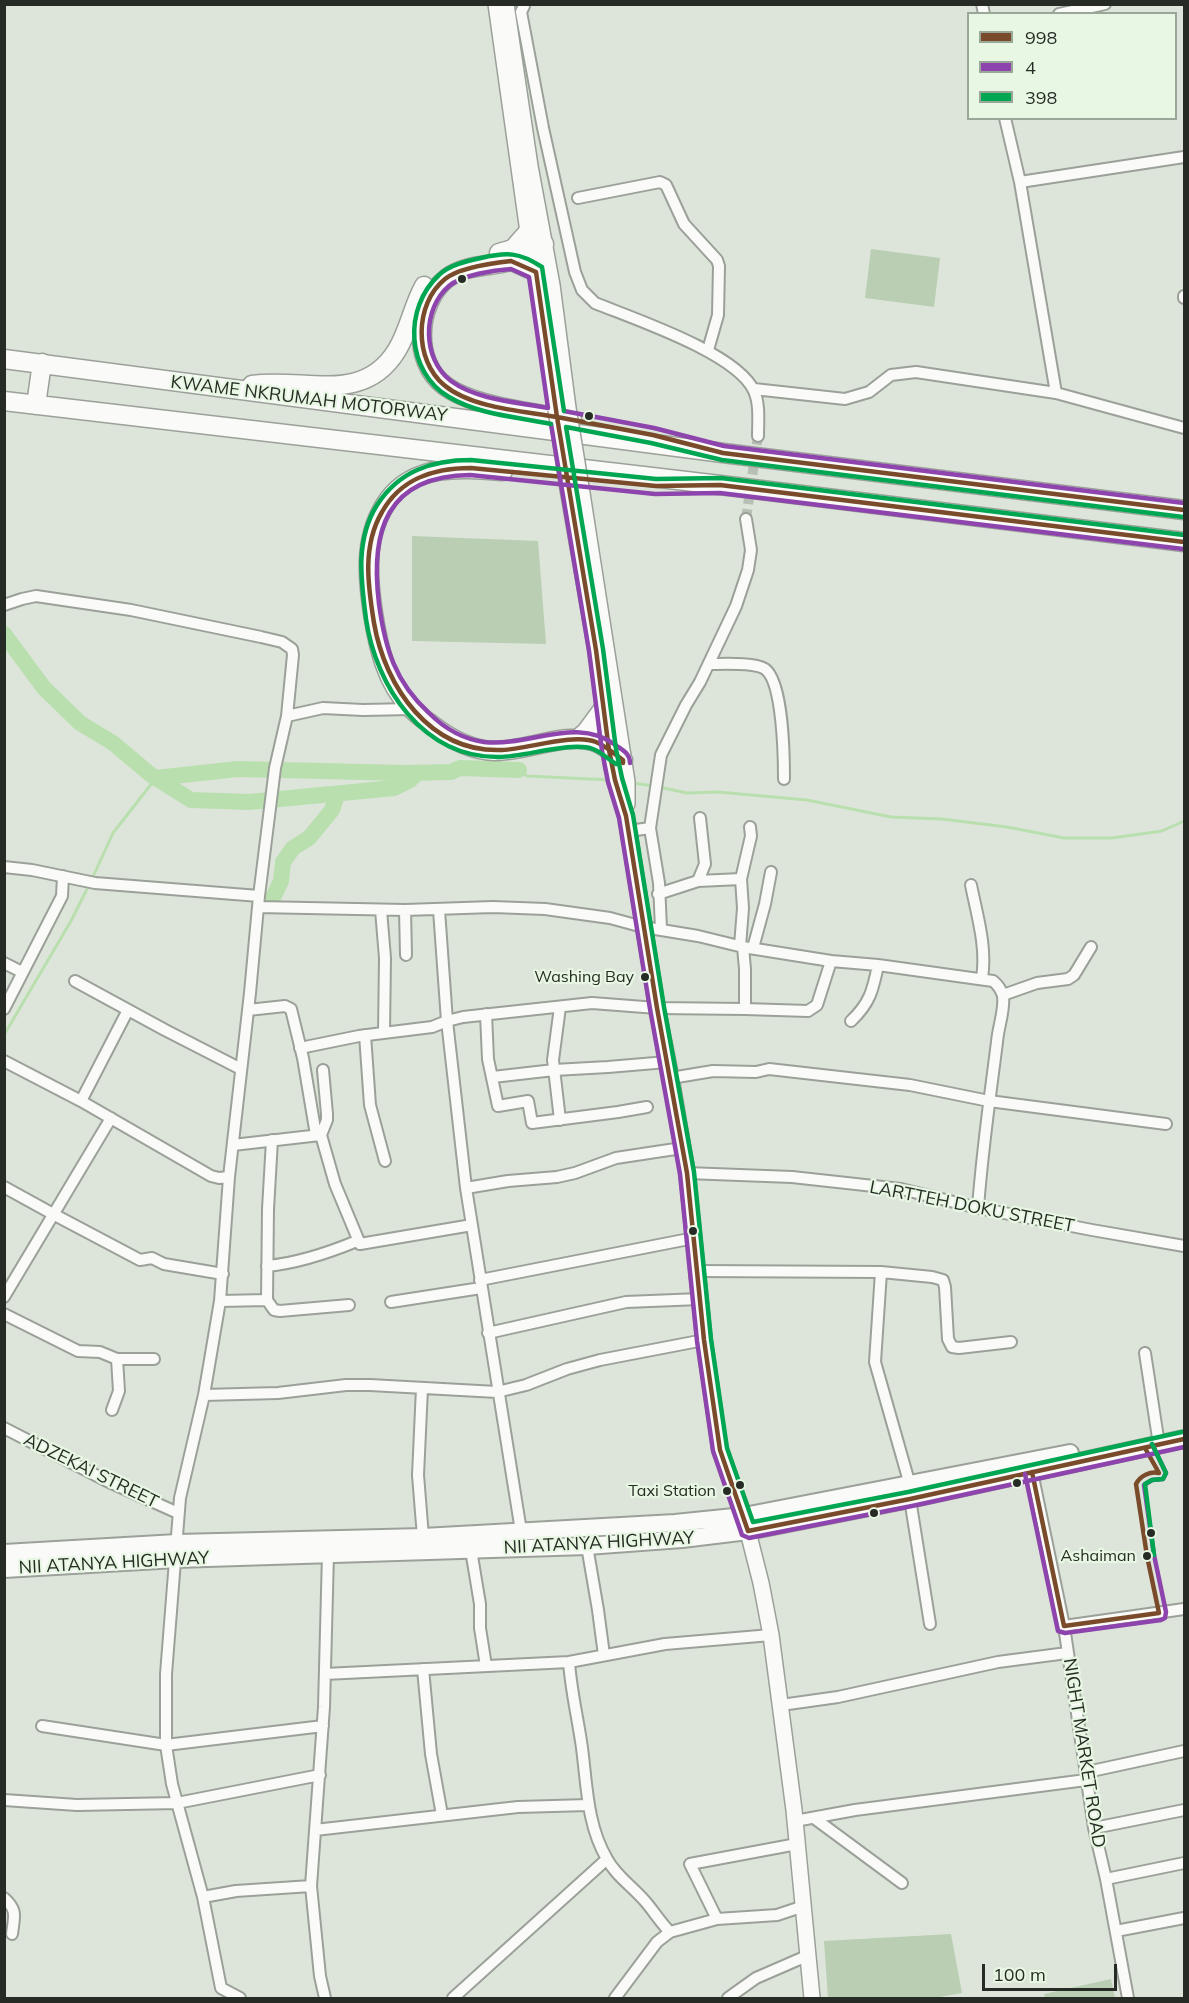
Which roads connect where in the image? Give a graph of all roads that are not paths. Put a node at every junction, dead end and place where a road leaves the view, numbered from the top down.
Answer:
1 (496, 4) edge
2 (506, 4) edge
3 (1105, 4) edge
4 (524, 6) edge
5 (1068, 12) edge
6 (519, 36) junction
7 (1005, 120) edge
8 (1185, 157) edge
9 (1020, 182) junction
10 (578, 198) dead end
11 (528, 232) junction
12 (538, 247) junction
13 (512, 261) junction
14 (536, 273) junction
15 (708, 350) junction
16 (4, 359) edge
17 (42, 363) junction
18 (226, 389) junction
19 (754, 389) junction
20 (1056, 393) junction
21 (4, 401) edge
22 (36, 405) junction
23 (562, 409) junction
24 (1185, 428) edge
25 (758, 436) tunnel mouth
26 (723, 453) junction
27 (720, 484) junction
28 (574, 488) junction
29 (1185, 510) edge
30 (746, 519) tunnel mouth
31 (1185, 542) edge
32 (4, 605) edge
33 (709, 664) junction
34 (411, 709) junction
35 (603, 709) junction
36 (287, 716) junction
37 (579, 738) junction
38 (616, 755) junction
39 (784, 779) dead end
40 (700, 818) dead end
41 (628, 824) junction
42 (750, 827) dead end
43 (650, 828) junction
44 (4, 867) edge
45 (771, 872) dead end
46 (63, 876) junction
47 (741, 879) junction
48 (698, 881) junction
49 (971, 885) dead end
50 (658, 894) junction
51 (258, 901) junction
52 (381, 910) junction
53 (405, 910) junction
54 (439, 910) junction
55 (643, 927) junction
56 (661, 929) junction
57 (745, 947) junction
58 (1090, 947) dead end
59 (406, 955) dead end
60 (831, 961) junction
61 (4, 963) edge
62 (878, 965) junction
63 (22, 972) junction
64 (982, 978) junction
65 (75, 981) dead end
66 (1003, 995) junction
67 (560, 1006) junction
68 (657, 1008) junction
69 (4, 1009) edge
70 (745, 1009) junction
71 (128, 1010) junction
72 (248, 1010) junction
73 (486, 1014) junction
74 (851, 1020) dead end
75 (447, 1021) junction
76 (384, 1033) junction
77 (365, 1035) junction
78 (300, 1048) junction
79 (4, 1061) edge
80 (667, 1062) junction
81 (241, 1069) junction
82 (323, 1070) dead end
83 (554, 1070) junction
84 (493, 1077) junction
85 (671, 1078) junction
86 (81, 1101) junction
87 (989, 1101) junction
88 (647, 1107) dead end
89 (111, 1118) junction
90 (560, 1120) junction
91 (1166, 1124) dead end
92 (318, 1135) junction
93 (272, 1140) junction
94 (232, 1145) junction
95 (682, 1148) junction
96 (385, 1161) dead end
97 (687, 1173) junction
98 (229, 1177) junction
99 (4, 1186) edge
100 (466, 1188) junction
101 (978, 1208) junction
102 (52, 1214) junction
103 (472, 1225) junction
104 (694, 1238) junction
105 (357, 1241) junction
106 (1185, 1246) edge
107 (267, 1266) junction
108 (698, 1271) junction
109 (881, 1272) junction
110 (223, 1274) junction
111 (481, 1284) junction
112 (4, 1297) edge
113 (267, 1299) junction
114 (700, 1299) junction
115 (220, 1301) junction
116 (391, 1302) dead end
117 (349, 1305) dead end
118 (4, 1314) edge
119 (488, 1333) junction
120 (704, 1340) junction
121 (1011, 1342) dead end
122 (1145, 1353) dead end
123 (117, 1359) junction
124 (154, 1359) dead end
125 (422, 1388) junction
126 (498, 1392) junction
127 (204, 1395) junction
128 (112, 1410) dead end
129 (4, 1428) edge
130 (1185, 1433) edge
131 (1158, 1438) junction
132 (1185, 1439) edge
133 (1032, 1472) junction
134 (910, 1492) junction
135 (178, 1513) junction
136 (746, 1524) junction
137 (520, 1531) junction
138 (423, 1538) junction
139 (587, 1546) junction
140 (471, 1550) junction
141 (177, 1551) junction
142 (4, 1553) edge
143 (328, 1554) junction
144 (4, 1569) edge
145 (1185, 1609) edge
146 (930, 1624) dead end
147 (1064, 1626) junction
148 (771, 1635) junction
149 (1067, 1653) junction
150 (603, 1655) junction
151 (569, 1662) junction
152 (486, 1666) junction
153 (423, 1669) junction
154 (326, 1674) junction
155 (781, 1705) junction
156 (42, 1726) dead end
157 (323, 1726) junction
158 (166, 1746) junction
159 (1185, 1751) edge
160 (320, 1775) junction
161 (1087, 1776) junction
162 (4, 1800) edge
163 (177, 1803) junction
164 (588, 1805) junction
165 (1185, 1810) edge
166 (442, 1815) junction
167 (814, 1818) junction
168 (795, 1821) junction
169 (1094, 1828) junction
170 (315, 1830) junction
171 (797, 1844) junction
172 (607, 1859) junction
173 (1185, 1863) edge
174 (1106, 1879) junction
175 (902, 1883) dead end
176 (310, 1886) junction
177 (203, 1897) junction
178 (4, 1899) edge
179 (804, 1906) junction
180 (1185, 1917) edge
181 (717, 1919) junction
182 (1116, 1931) junction
183 (670, 1932) junction
184 (12, 1934) dead end
185 (809, 1955) junction
186 (218, 1994) edge
187 (240, 1998) edge
188 (325, 1998) edge
189 (453, 1998) edge
190 (615, 1998) edge
191 (728, 1998) edge
192 (812, 1998) edge
193 (1128, 1998) edge

1 - 11 main road
2 - 6 main road
3 - 5 street
4 - 6 street
6 - 12 main road
6 - 15 street
7 - 9 street
8 - 9 street
9 - 20 street
10 - 15 street
11 - 12 main road
11 - 18 highway
12 - 13 highway
12 - 14 main road
12 - 23 main road
13 - 14 highway
13 - 26 highway
14 - 23 main road
15 - 19 street
16 - 17 highway, KWAME NKRUMAH MOTORWAY
17 - 18 highway, KWAME NKRUMAH MOTORWAY
17 - 22 highway
18 - 26 highway, KWAME NKRUMAH MOTORWAY
19 - 20 street
19 - 25 street
20 - 24 street
21 - 22 highway, KWAME NKRUMAH MOTORWAY
22 - 27 highway, KWAME NKRUMAH MOTORWAY
23 - 28 main road, bridge
26 - 29 highway, KWAME NKRUMAH MOTORWAY
27 - 31 highway, KWAME NKRUMAH MOTORWAY
27 - 34 highway
28 - 35 main road
28 - 38 main road
30 - 33 street
32 - 36 street
33 - 39 street
33 - 43 street
34 - 36 street
34 - 37 highway
35 - 37 highway
35 - 38 main road
36 - 51 street
37 - 38 highway
38 - 41 main road
40 - 48 street
41 - 43 street
41 - 55 main road
42 - 47 street
43 - 50 street
44 - 46 street
45 - 57 street
46 - 51 street
46 - 63 street
47 - 48 street
47 - 57 street
48 - 50 street
49 - 64 street
50 - 56 street
51 - 52 street
51 - 72 street
52 - 53 street
52 - 76 street
53 - 54 street
53 - 59 street
54 - 55 street
54 - 75 street
55 - 56 street
55 - 68 main road
56 - 57 street
57 - 60 street
57 - 70 street
58 - 66 street
60 - 62 street
60 - 70 street
61 - 63 street
62 - 64 street
62 - 74 street
63 - 69 street
64 - 66 street
65 - 71 street
66 - 87 street
67 - 68 street
67 - 73 street
67 - 83 street
68 - 70 street
68 - 80 main road
71 - 81 street
71 - 86 street
72 - 78 street
72 - 81 street
73 - 75 street
73 - 84 street
75 - 76 street
75 - 100 street
76 - 77 street
77 - 78 street
77 - 96 street
78 - 92 street
79 - 86 street
80 - 83 street
80 - 85 main road
81 - 94 street
82 - 92 street
83 - 84 street
83 - 90 street
84 - 90 street
85 - 87 street
85 - 95 main road
86 - 89 street
87 - 91 street
87 - 101 street
88 - 90 street
89 - 98 street
89 - 102 street
92 - 93 street
92 - 105 street
93 - 94 street
93 - 107 street
94 - 98 street
95 - 97 main road
95 - 100 street
97 - 101 street, LARTTEH DOKU STREET
97 - 104 main road
98 - 110 street
99 - 102 street
100 - 103 street
101 - 106 street, LARTTEH DOKU STREET
102 - 110 street
102 - 112 street
103 - 105 street
103 - 111 street
104 - 108 main road
104 - 111 street
105 - 107 street
107 - 113 street
108 - 109 street
108 - 114 main road
109 - 121 street
109 - 134 street
110 - 115 street
111 - 116 street
111 - 119 street
113 - 115 street
113 - 117 street
114 - 119 street
114 - 120 main road
115 - 127 street
118 - 123 street
119 - 126 street
120 - 126 street
120 - 136 main road
122 - 131 street
123 - 124 street
123 - 128 street
125 - 126 street
125 - 127 street
125 - 138 street
126 - 137 street
127 - 135 street
129 - 135 street, ADZEKAI STREET
130 - 131 main road
131 - 134 main road
132 - 133 main road, NII ATANYA HIGHWAY
133 - 134 main road, NII ATANYA HIGHWAY
133 - 147 street, NIGHT MARKET ROAD
134 - 136 main road, NII ATANYA HIGHWAY
134 - 146 street
135 - 141 street
136 - 137 main road
136 - 139 main road, NII ATANYA HIGHWAY
136 - 148 main road
137 - 138 main road
138 - 141 main road
139 - 140 main road, NII ATANYA HIGHWAY
139 - 150 street
140 - 143 main road, NII ATANYA HIGHWAY
140 - 152 street
141 - 142 main road
141 - 143 main road, NII ATANYA HIGHWAY
141 - 144 main road, NII ATANYA HIGHWAY
141 - 158 street
143 - 154 street
145 - 147 street
147 - 149 street, NIGHT MARKET ROAD
148 - 150 street
148 - 155 main road
149 - 155 street
149 - 161 street, NIGHT MARKET ROAD
150 - 151 street
151 - 152 street
151 - 164 street
152 - 153 street
153 - 154 street
153 - 166 street
154 - 157 street
155 - 168 main road
156 - 158 street
157 - 158 street
157 - 160 street
158 - 163 street
159 - 161 street
160 - 163 street
160 - 170 street
161 - 167 street
161 - 169 street, NIGHT MARKET ROAD
162 - 163 street
163 - 177 street
164 - 166 street
164 - 172 street
165 - 169 street
166 - 170 street
167 - 168 street
167 - 175 street
168 - 171 main road
169 - 174 street, NIGHT MARKET ROAD
170 - 176 street
171 - 179 main road
171 - 181 street
172 - 183 street
172 - 189 street
173 - 174 street
174 - 182 street, NIGHT MARKET ROAD
176 - 177 street
176 - 188 street
177 - 186 street
178 - 184 street
179 - 181 street
179 - 185 main road
180 - 182 street
181 - 183 street
182 - 193 street, NIGHT MARKET ROAD
183 - 190 street
185 - 191 street
185 - 192 main road
186 - 187 street

